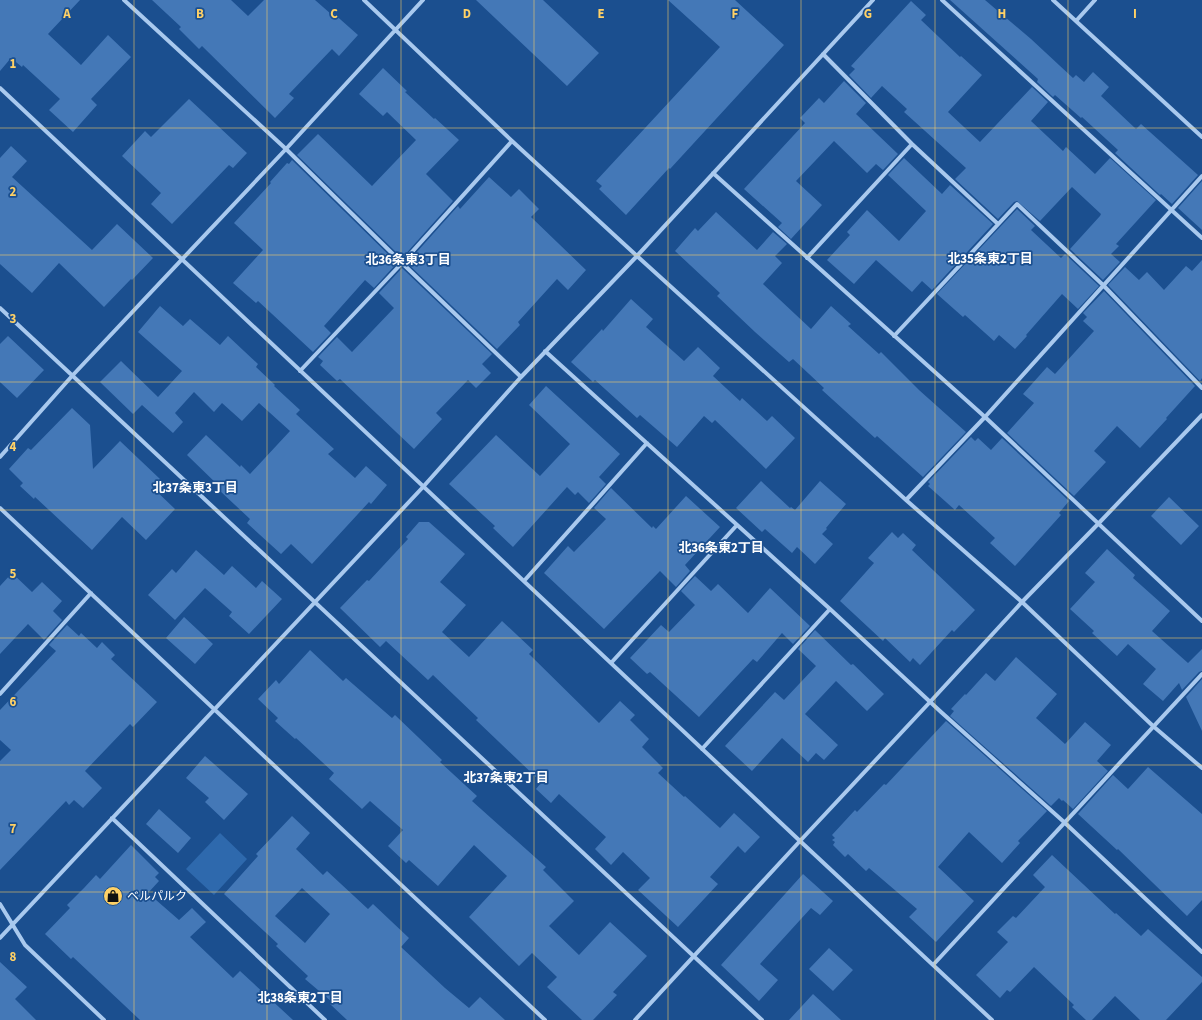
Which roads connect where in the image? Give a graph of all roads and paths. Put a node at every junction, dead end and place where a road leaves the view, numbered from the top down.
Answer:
1 (124, 0) edge
2 (364, 0) edge
3 (423, 0) edge
4 (873, 0) edge
5 (942, 0) edge
6 (1053, 0) edge
7 (1095, 0) edge
8 (1076, 21) junction
9 (396, 30) junction
10 (823, 54) junction
11 (0, 88) edge
12 (1202, 137) edge
13 (512, 142) junction
14 (912, 144) junction
15 (286, 149) junction
16 (713, 173) junction
17 (1202, 176) edge
18 (1171, 210) junction
19 (998, 224) junction
20 (1202, 238) edge
21 (637, 256) junction
22 (807, 258) junction
23 (182, 260) junction
24 (402, 263) junction
25 (1103, 285) junction
26 (0, 308) edge
27 (894, 336) junction
28 (546, 351) junction
29 (300, 371) junction
30 (72, 376) junction
31 (521, 377) junction
32 (1202, 388) edge
33 (1202, 415) edge
34 (985, 417) junction
35 (647, 443) junction
36 (0, 457) edge
37 (423, 487) junction
38 (906, 500) junction
39 (0, 508) edge
40 (1098, 524) junction
41 (737, 525) junction
42 (524, 581) junction
43 (91, 593) junction
44 (316, 602) junction
45 (1022, 602) junction
46 (830, 609) junction
47 (1202, 621) edge
48 (611, 663) junction
49 (1202, 674) edge
50 (0, 694) edge
51 (930, 702) junction
52 (215, 710) junction
53 (1153, 726) junction
54 (702, 749) junction
55 (1202, 768) edge
56 (112, 818) junction
57 (1064, 822) junction
58 (800, 841) junction
59 (0, 904) edge
60 (13, 925) junction
61 (0, 938) edge
62 (1202, 952) edge
63 (694, 956) junction
64 (933, 965) junction
65 (104, 1020) edge
66 (325, 1020) edge
67 (546, 1020) edge
68 (635, 1020) edge
69 (762, 1020) edge
70 (992, 1020) edge

1 - 15 street
2 - 9 street
3 - 9 street
4 - 10 street
5 - 18 street
6 - 8 street
7 - 8 street
8 - 12 street
9 - 13 street
9 - 15 street
10 - 14 street
10 - 16 street
11 - 23 street
13 - 21 street
13 - 24 street
14 - 19 street
14 - 22 street
15 - 23 street
15 - 24 street
16 - 21 street
16 - 22 street
17 - 18 street
18 - 20 street
18 - 25 street
19 - 25 street
19 - 27 street
21 - 28 street
21 - 38 street
22 - 27 street
23 - 29 street
23 - 30 street
24 - 29 street
24 - 31 street
25 - 32 street
25 - 34 street
26 - 30 street
27 - 34 street
28 - 31 street
28 - 35 street
29 - 37 street
30 - 36 street
30 - 44 street
31 - 37 street
33 - 40 street
34 - 38 street
34 - 40 street
35 - 41 street
35 - 42 street
37 - 42 street
37 - 44 street
38 - 45 street
39 - 43 street
40 - 45 street
40 - 47 street
41 - 46 street
41 - 48 street
42 - 48 street
43 - 50 street
43 - 52 street
44 - 52 street
44 - 63 street
45 - 51 street
45 - 53 street
46 - 51 street
46 - 54 street
48 - 54 street
49 - 53 street
51 - 57 street
51 - 58 street
52 - 56 street
52 - 67 street
53 - 55 street
53 - 57 street
54 - 58 street
56 - 60 street
56 - 66 street
57 - 62 street
57 - 64 street
58 - 63 street
58 - 64 street
59 - 60 street
60 - 61 street
60 - 65 street
63 - 68 street
63 - 69 street
64 - 70 street

